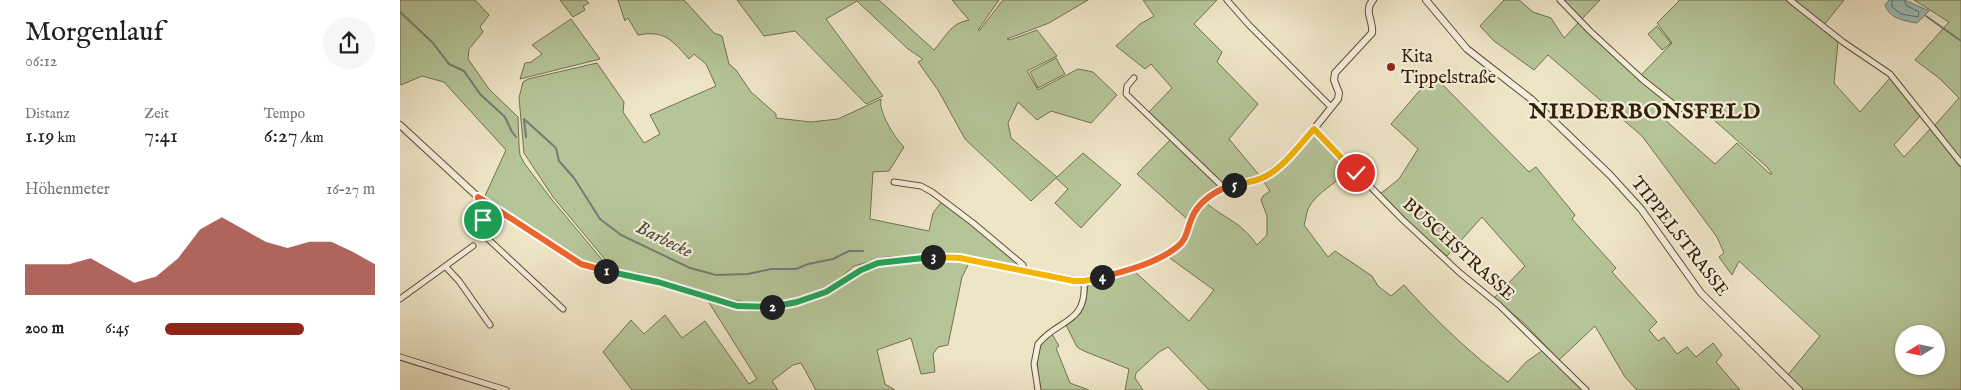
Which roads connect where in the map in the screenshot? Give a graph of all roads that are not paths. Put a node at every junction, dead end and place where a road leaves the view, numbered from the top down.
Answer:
1 (1228, 0) edge
2 (1426, 0) edge
3 (1560, 0) edge
4 (1790, 0) edge
5 (1370, 1) edge
6 (1134, 78) dead end
7 (1331, 107) junction
8 (1701, 115) dead end
9 (400, 126) edge
10 (1314, 129) junction
11 (1961, 163) edge
12 (894, 182) dead end
13 (1224, 188) junction
14 (478, 197) junction
15 (473, 246) dead end
16 (446, 267) junction
17 (1024, 272) junction
18 (1084, 281) junction
19 (400, 299) edge
20 (562, 310) dead end
21 (490, 325) dead end
22 (400, 357) edge
23 (506, 390) edge
24 (1038, 390) edge
25 (1586, 390) edge
26 (1799, 390) edge

1 - 7 street
2 - 26 street, TIPPELSTRASSE
3 - 8 street
4 - 11 street
5 - 7 street
6 - 13 street
7 - 10 street
9 - 14 street
10 - 13 street
10 - 25 street, BUSCHSTRASSE
12 - 17 street
13 - 18 street
14 - 17 street
14 - 20 street
15 - 16 street
16 - 19 street
16 - 21 street
17 - 18 street
18 - 24 street
22 - 23 street

